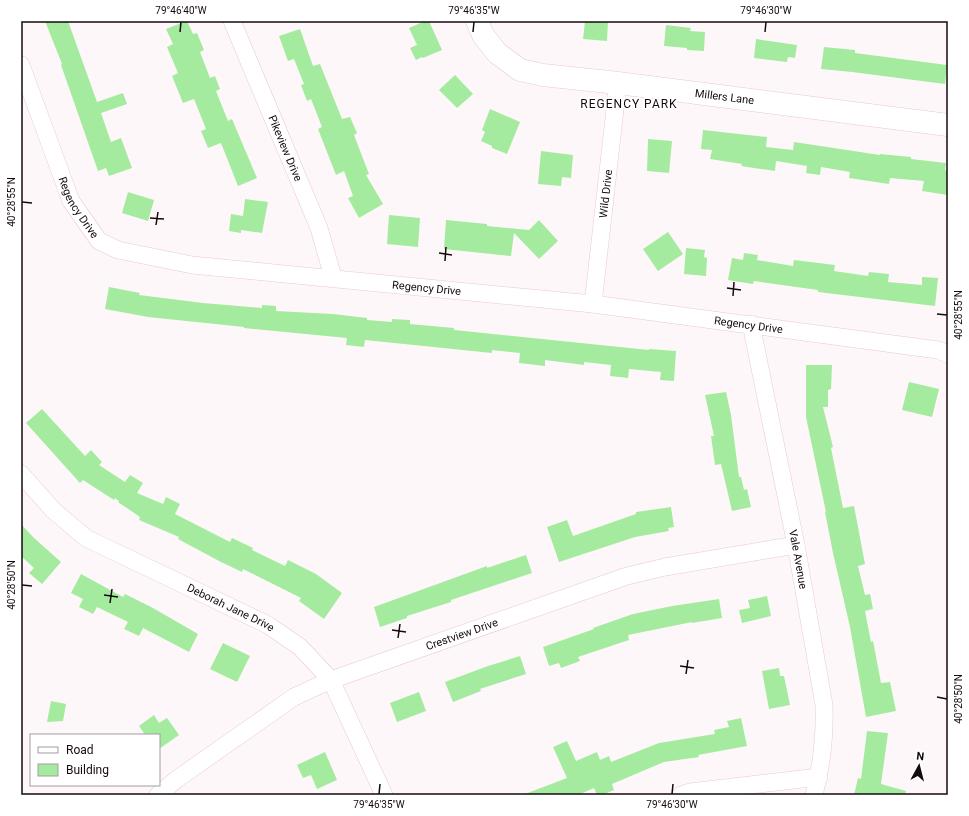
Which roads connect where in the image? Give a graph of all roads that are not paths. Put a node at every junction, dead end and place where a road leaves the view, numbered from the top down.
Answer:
1 (232, 21) edge
2 (477, 21) edge
3 (21, 66) edge
4 (618, 83) junction
5 (948, 125) edge
6 (333, 278) junction
7 (593, 304) junction
8 (751, 324) junction
9 (948, 354) edge
10 (21, 474) edge
11 (796, 545) junction
12 (331, 680) junction
13 (819, 777) junction
14 (158, 795) edge
15 (384, 795) edge
16 (681, 795) edge
17 (814, 795) edge

1 - 6 street, Pikeview Drive
2 - 4 street, Millers Lane
3 - 6 street, Regency Drive
4 - 5 street, Millers Lane
4 - 7 street, Wild Drive
6 - 7 street, Regency Drive
7 - 8 street, Regency Drive
8 - 9 street, Regency Drive
8 - 11 street, Vale Avenue
10 - 12 street, Deborah Jane Drive
11 - 12 street, Crestview Drive
11 - 13 street, Vale Avenue
12 - 14 street, Crestview Drive
12 - 15 street, Deborah Jane Drive
13 - 16 street
13 - 17 street, Vale Avenue

